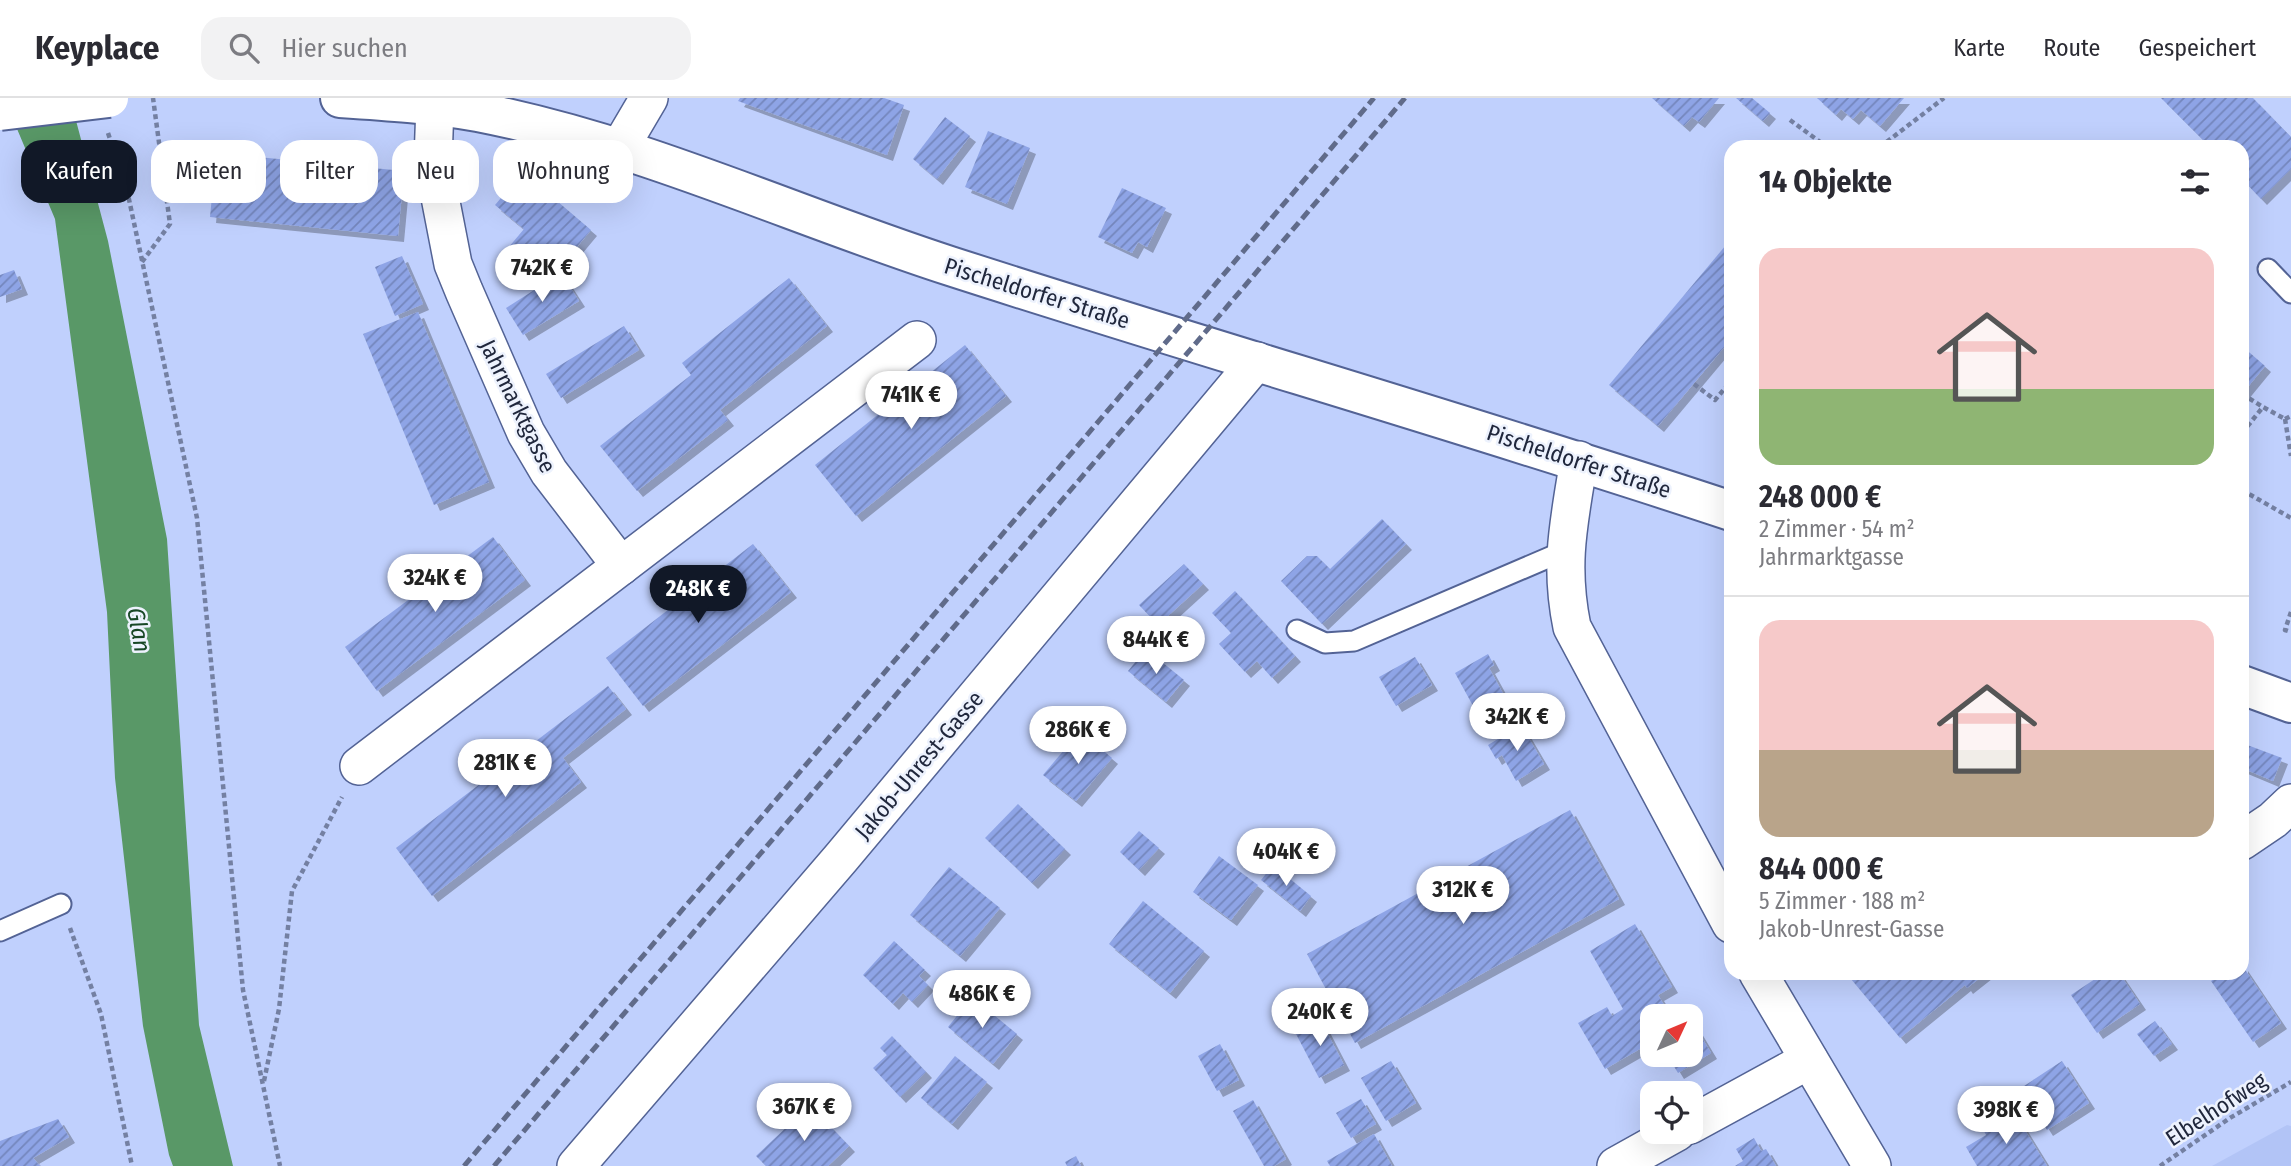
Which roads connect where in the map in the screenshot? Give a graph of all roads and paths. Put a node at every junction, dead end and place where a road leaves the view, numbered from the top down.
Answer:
1 (153, 98) edge
2 (340, 98) edge
3 (649, 98) edge
4 (1944, 98) edge
5 (481, 105) edge
6 (435, 106) junction
7 (0, 111) edge
8 (107, 111) edge
9 (1790, 120) dead end
10 (591, 140) edge
11 (624, 140) edge
12 (1817, 140) edge
13 (1889, 140) edge
14 (633, 154) edge
15 (142, 262) junction
16 (2268, 270) dead end
17 (2291, 293) edge
18 (917, 340) dead end
19 (1257, 361) junction
20 (1694, 384) dead end
21 (1724, 389) edge
22 (2249, 398) edge
23 (2263, 407) junction
24 (2291, 416) edge
25 (2285, 419) junction
26 (2249, 424) edge
27 (2291, 456) edge
28 (1579, 460) junction
29 (2249, 495) edge
30 (1724, 509) edge
31 (2291, 518) edge
32 (1564, 551) junction
33 (621, 566) junction
34 (2291, 612) edge
35 (1297, 630) dead end
36 (2291, 632) edge
37 (2249, 688) edge
38 (2291, 703) edge
39 (359, 766) joint
40 (2291, 803) edge
41 (2249, 836) edge
42 (61, 904) joint
43 (1724, 911) edge
44 (0, 931) edge
45 (1762, 980) edge
46 (1809, 1060) junction
47 (2291, 1082) edge
48 (263, 1085) junction
49 (1703, 1118) edge
50 (1655, 1144) edge
51 (132, 1166) edge
52 (280, 1166) edge
53 (576, 1166) edge
54 (1616, 1166) edge
55 (1872, 1166) edge
56 (2160, 1166) edge

1 - 15 path
2 - 6 main road, Pischeldorfer Straße
3 - 11 street
4 - 13 path
5 - 6 main road, Pischeldorfer Straße
5 - 10 main road, Pischeldorfer Straße
6 - 33 street, Jahrmarktgasse
7 - 8 main road, bridge
8 - 15 path
9 - 12 path
14 - 19 main road, Pischeldorfer Straße
15 - 48 path
16 - 17 lane
18 - 33 street
19 - 28 main road, Pischeldorfer Straße
19 - 53 street, Jakob-Unrest-Gasse
20 - 21 path
22 - 23 path
23 - 25 path
23 - 26 path
24 - 25 path
25 - 27 path
28 - 30 main road, Pischeldorfer Straße
28 - 32 street
29 - 31 path
32 - 35 lane
32 - 43 street
33 - 39 street
34 - 36 path
37 - 38 main road
39 - 48 path
40 - 41 street
42 - 44 lane
42 - 51 path
45 - 46 street
46 - 49 street
46 - 55 street
47 - 56 path, Elbelhofweg
48 - 52 path
50 - 54 street

